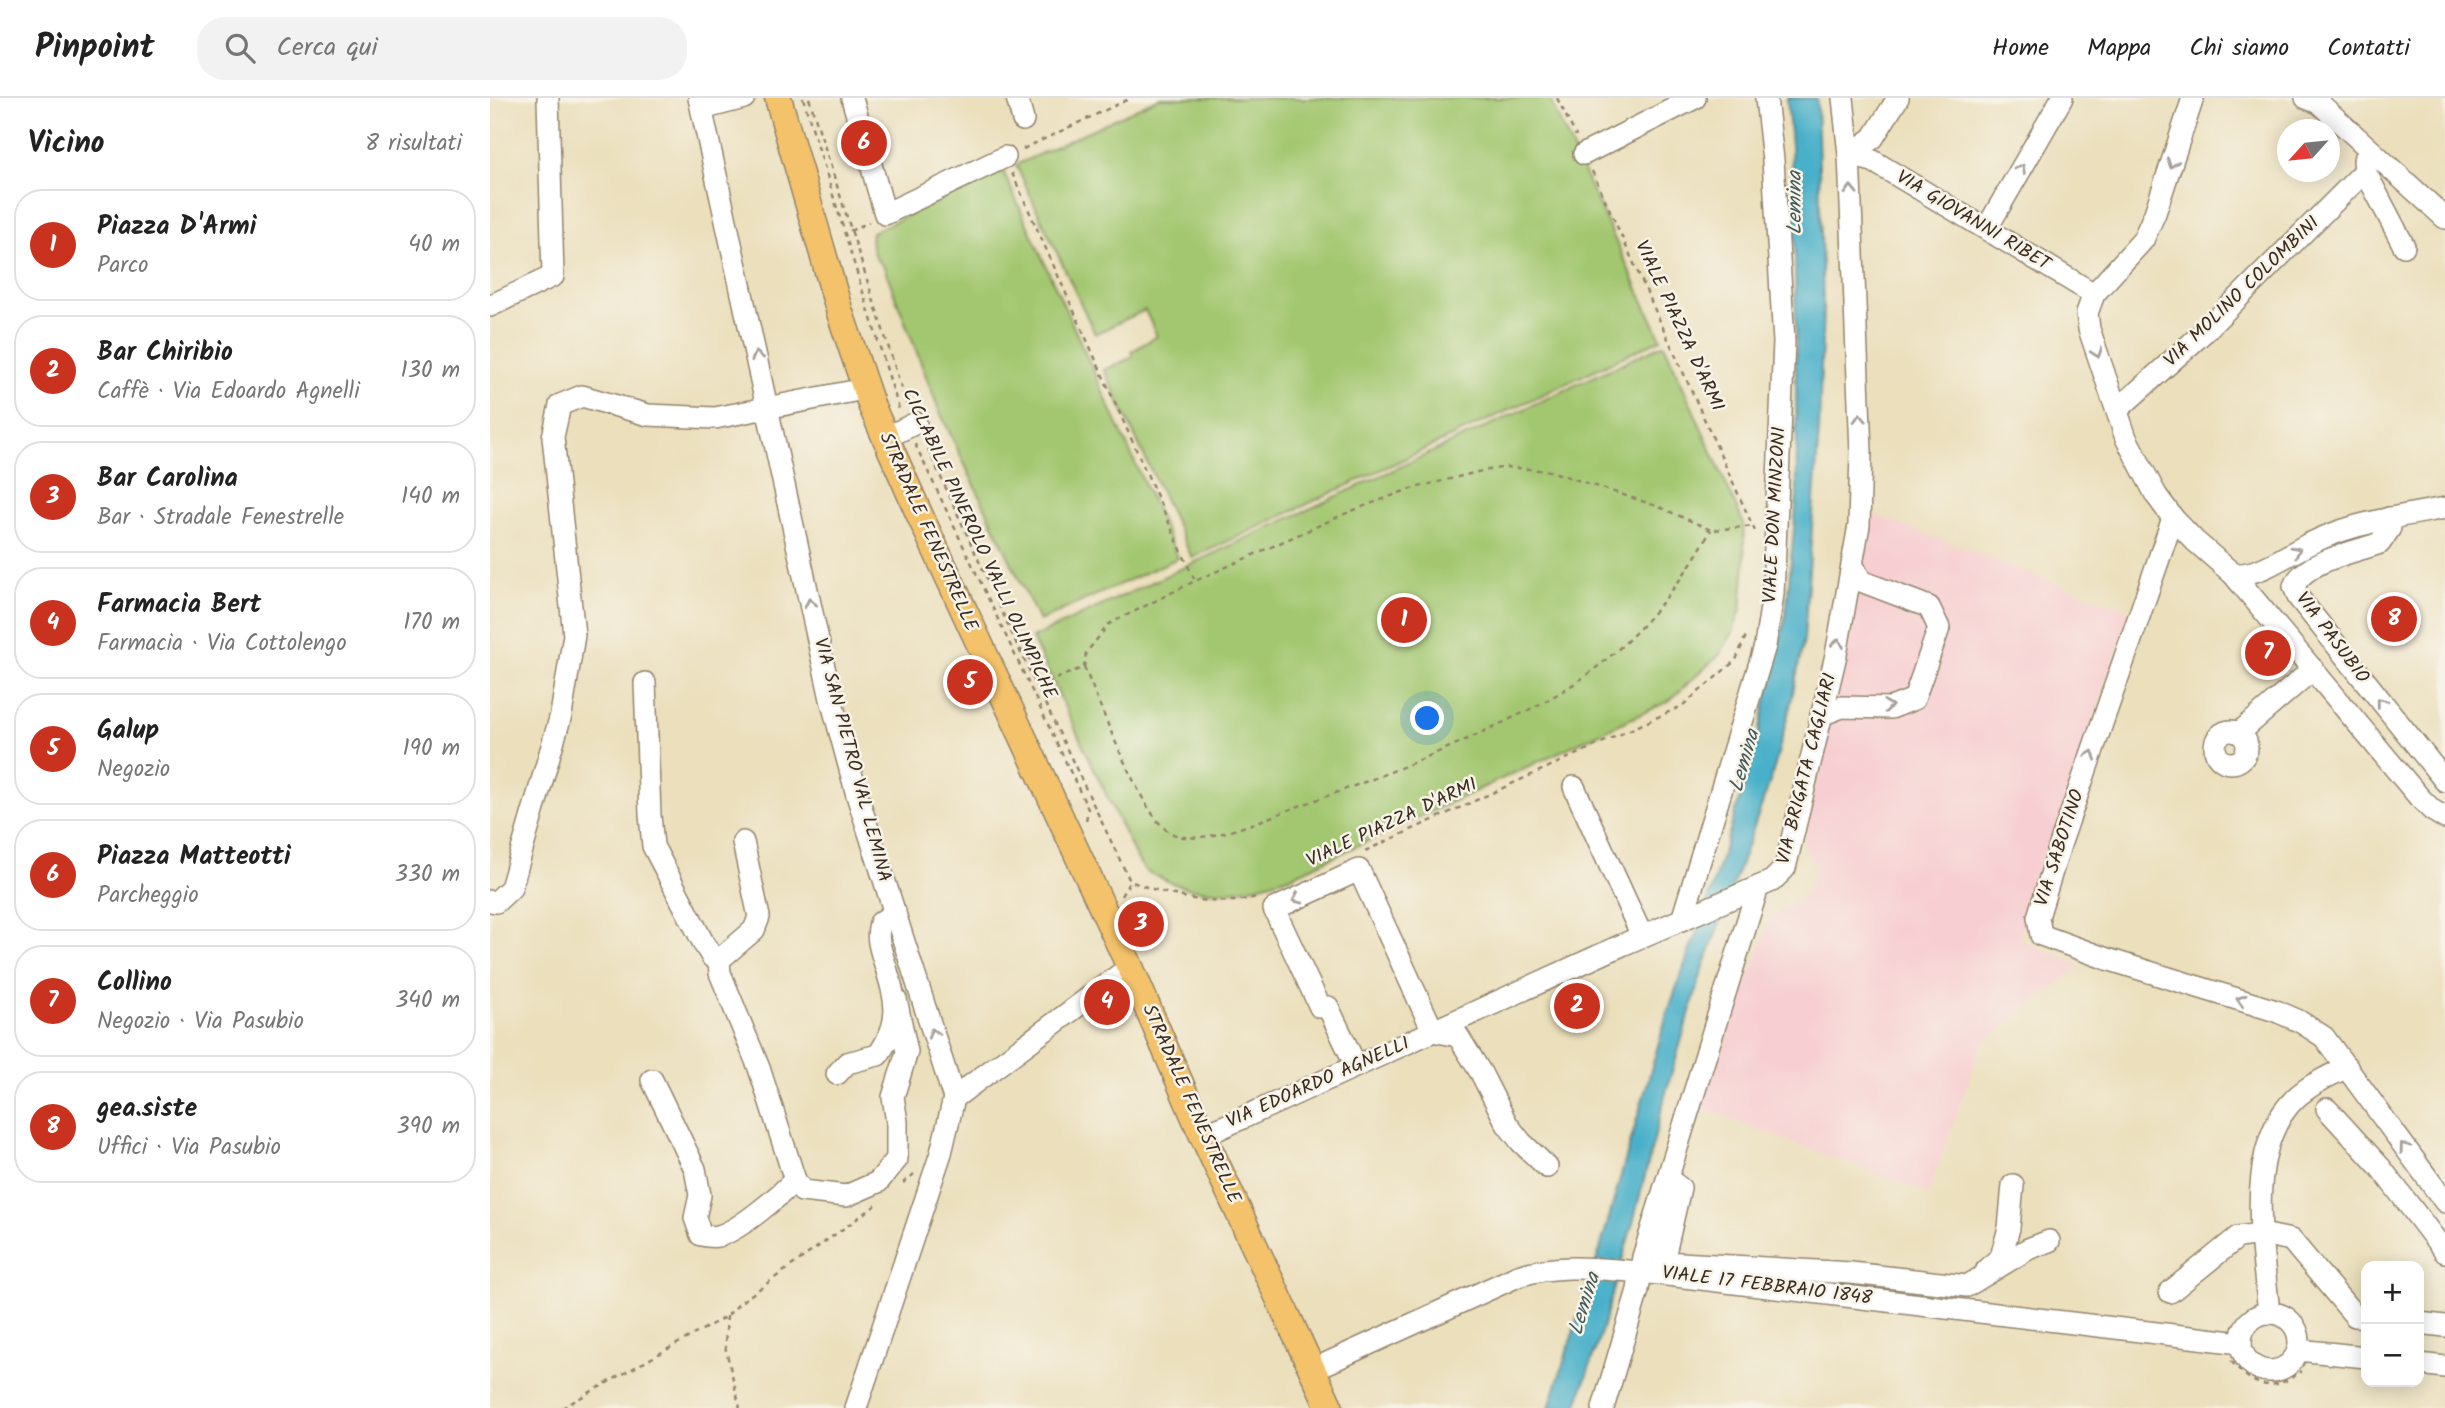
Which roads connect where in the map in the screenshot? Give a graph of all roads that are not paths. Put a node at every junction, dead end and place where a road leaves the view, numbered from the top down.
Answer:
1 (548, 98) edge
2 (744, 98) edge
3 (778, 98) edge
4 (852, 98) edge
5 (1017, 98) edge
6 (1695, 98) edge
7 (1766, 98) edge
8 (1843, 98) edge
9 (1898, 98) edge
10 (2062, 98) edge
11 (2193, 98) edge
12 (2306, 98) edge
13 (701, 103) edge
14 (1023, 120) dead end
15 (2363, 144) junction
16 (1584, 154) road end
17 (1849, 155) junction
18 (1005, 157) road end
19 (2365, 171) junction
20 (2445, 218) edge
21 (1987, 228) junction
22 (2404, 246) dead end
23 (2094, 294) junction
24 (490, 306) edge
25 (864, 389) junction
26 (768, 408) junction
27 (2117, 410) junction
28 (2445, 508) edge
29 (2389, 518) junction
30 (2174, 519) junction
31 (1853, 566) junction
32 (2233, 574) junction
33 (2313, 669) junction
34 (645, 683) dead end
35 (1822, 715) junction
36 (2239, 733) dead end
37 (2423, 755) junction
38 (2401, 774) junction
39 (2445, 781) edge
40 (1574, 787) dead end
41 (2445, 818) edge
42 (743, 842) dead end
43 (1758, 887) junction
44 (490, 901) edge
45 (895, 912) junction
46 (1691, 916) junction
47 (1642, 936) junction
48 (719, 960) junction
49 (1130, 967) junction
50 (896, 999) junction
51 (1433, 1031) junction
52 (1356, 1066) junction
53 (2347, 1067) junction
54 (837, 1074) dead end
55 (652, 1080) dead end
56 (954, 1098) junction
57 (2327, 1110) dead end
58 (1203, 1136) junction
59 (1547, 1167) dead end
60 (794, 1180) junction
61 (1669, 1180) junction
62 (2013, 1185) dead end
63 (2445, 1202) edge
64 (2262, 1234) junction
65 (2049, 1241) dead end
66 (2445, 1252) edge
67 (1634, 1271) junction
68 (1967, 1286) junction
69 (2170, 1292) dead end
70 (2269, 1313) junction
71 (2361, 1317) edge
72 (2424, 1324) edge
73 (2445, 1326) edge
74 (2241, 1343) junction
75 (2298, 1349) junction
76 (2361, 1356) edge
77 (2424, 1365) edge
78 (2445, 1367) edge
79 (1312, 1370) junction
80 (856, 1408) edge
81 (1330, 1408) edge
82 (1603, 1408) edge

1 - 24 street
2 - 13 street
3 - 25 main road, STRADALE FENESTRELLE
4 - 18 street
5 - 14 street
6 - 16 street
7 - 46 street, VIALE DON MINZONI
8 - 17 street, VIA BRIGATA CAGLIARI
9 - 17 street
21 -> 10 street
11 -> 23 street
12 - 15 street
26 -> 13 street, VIA SAN PIETRO VAL LEMINA
15 - 19 street
15 - 20 street
17 - 21 street, VIA GIOVANNI RIBET
31 -> 17 street, VIA BRIGATA CAGLIARI
19 - 22 street
19 - 27 street, VIA MOLINO COLOMBINI
21 - 23 street, VIA GIOVANNI RIBET
23 -> 27 street
25 - 26 street
25 - 49 main road, STRADALE FENESTRELLE
26 - 44 street
45 -> 26 street, VIA SAN PIETRO VAL LEMINA
27 - 30 street
28 - 29 street
32 -> 29 street
37 -> 29 street, VIA PASUBIO
30 - 32 street, VIA PASUBIO
53 -> 30 street, VIA SABOTINO
35 -> 31 street, VIA BRIGATA CAGLIARI
35 -> 31 street
32 - 33 street, VIA PASUBIO
33 - 36 street
33 - 38 street, VIA PASUBIO
34 - 48 street
35 - 43 street, VIA BRIGATA CAGLIARI
37 - 38 street
37 - 39 street, VIA PASUBIO
38 - 41 street, VIA PASUBIO
40 - 47 street
42 - 48 street
43 - 46 street, VIA EDOARDO AGNELLI
43 - 61 street
45 - 50 street
56 -> 45 street, VIA SAN PIETRO VAL LEMINA
46 - 47 street, VIA EDOARDO AGNELLI
47 - 51 street, VIA EDOARDO AGNELLI
48 - 60 street
49 - 56 street
49 - 58 main road, STRADALE FENESTRELLE
50 - 54 street
50 - 60 street
51 - 52 street, VIA EDOARDO AGNELLI
51 -> 52 street
51 - 59 street, VIA EDOARDO AGNELLI
52 - 58 street, VIA EDOARDO AGNELLI
63 -> 53 street, VIA SABOTINO
53 - 64 street
55 - 60 street
56 - 80 street
57 - 66 street
58 - 79 main road, STRADALE FENESTRELLE
61 - 67 street
61 - 68 street
62 - 68 street
64 - 69 street
64 - 70 street
64 - 71 street
65 - 68 street
67 - 74 street, VIALE 17 FEBBRAIO 1848
67 - 79 street, VIALE 17 FEBBRAIO 1848
67 - 82 street
70 - 74 street
70 - 75 street
72 - 73 street
74 - 75 street
75 - 76 street
77 - 78 street
79 - 81 main road, STRADALE FENESTRELLE

